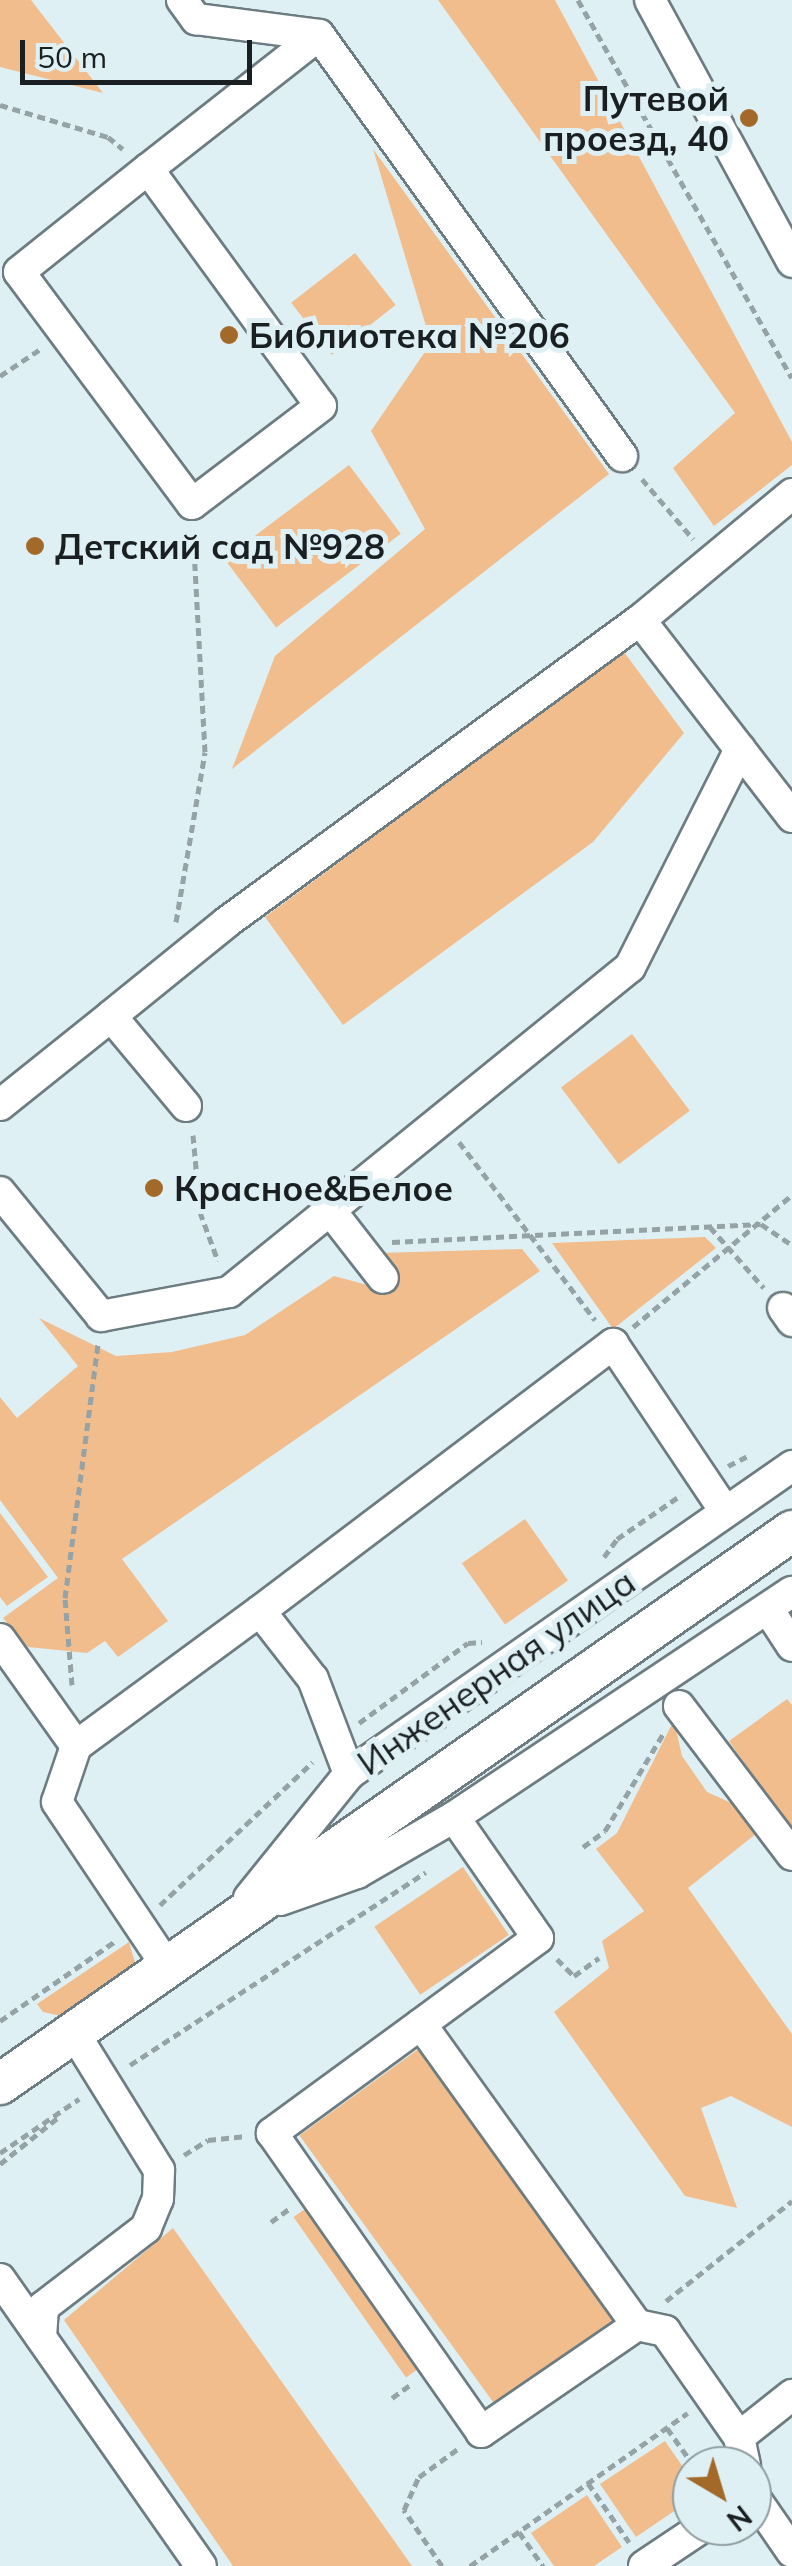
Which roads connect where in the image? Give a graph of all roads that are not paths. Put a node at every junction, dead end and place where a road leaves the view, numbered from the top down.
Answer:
1 (182, 0) edge
2 (650, 0) edge
3 (319, 35) junction
4 (148, 169) junction
5 (792, 262) edge
6 (622, 456) road end
7 (792, 494) edge
8 (640, 620) junction
9 (740, 749) junction
10 (792, 817) edge
11 (111, 1016) junction
12 (0, 1105) edge
13 (186, 1106) dead end
14 (0, 1192) edge
15 (330, 1210) junction
16 (383, 1278) dead end
17 (792, 1466) edge
18 (725, 1511) junction
19 (792, 1530) edge
20 (780, 1601) edge
21 (260, 1611) junction
22 (0, 1639) edge
23 (792, 1646) edge
24 (680, 1706) road end
25 (76, 1746) junction
26 (349, 1774) junction
27 (454, 1817) junction
28 (792, 1855) edge
29 (235, 1916) junction
30 (168, 1968) junction
31 (421, 2024) junction
32 (74, 2033) junction
33 (0, 2084) edge
34 (0, 2279) edge
35 (637, 2325) junction
36 (41, 2338) junction
37 (792, 2395) edge
38 (739, 2446) edge
39 (747, 2446) edge
40 (772, 2523) edge
41 (672, 2541) edge
42 (792, 2552) edge
43 (639, 2557) edge
44 (201, 2566) edge

1 - 3 street
2 - 5 street
3 - 4 street
3 - 6 street
4 - 4 street
7 - 8 street
8 - 9 street
8 - 11 street
9 - 10 street
9 - 15 street
11 - 12 street
11 - 13 street
14 - 15 street
15 - 16 street
17 - 18 street, Инженерная улица
18 - 21 street
18 - 26 street, Инженерная улица
19 - 29 main road
20 - 23 street
20 - 27 street, Инженерная улица
21 - 25 street
21 - 26 street
22 - 25 street
24 - 28 street
25 - 30 street
26 - 29 street, Инженерная улица
27 - 29 street, Инженерная улица
27 - 31 street
29 - 30 main road, Инженерная улица
30 - 32 main road, Инженерная улица
31 - 35 street
31 - 35 street
32 - 33 main road, Инженерная улица
32 - 36 street
34 - 36 street
35 - 38 street
36 - 44 street
37 - 39 street
40 - 42 street
41 - 43 street

